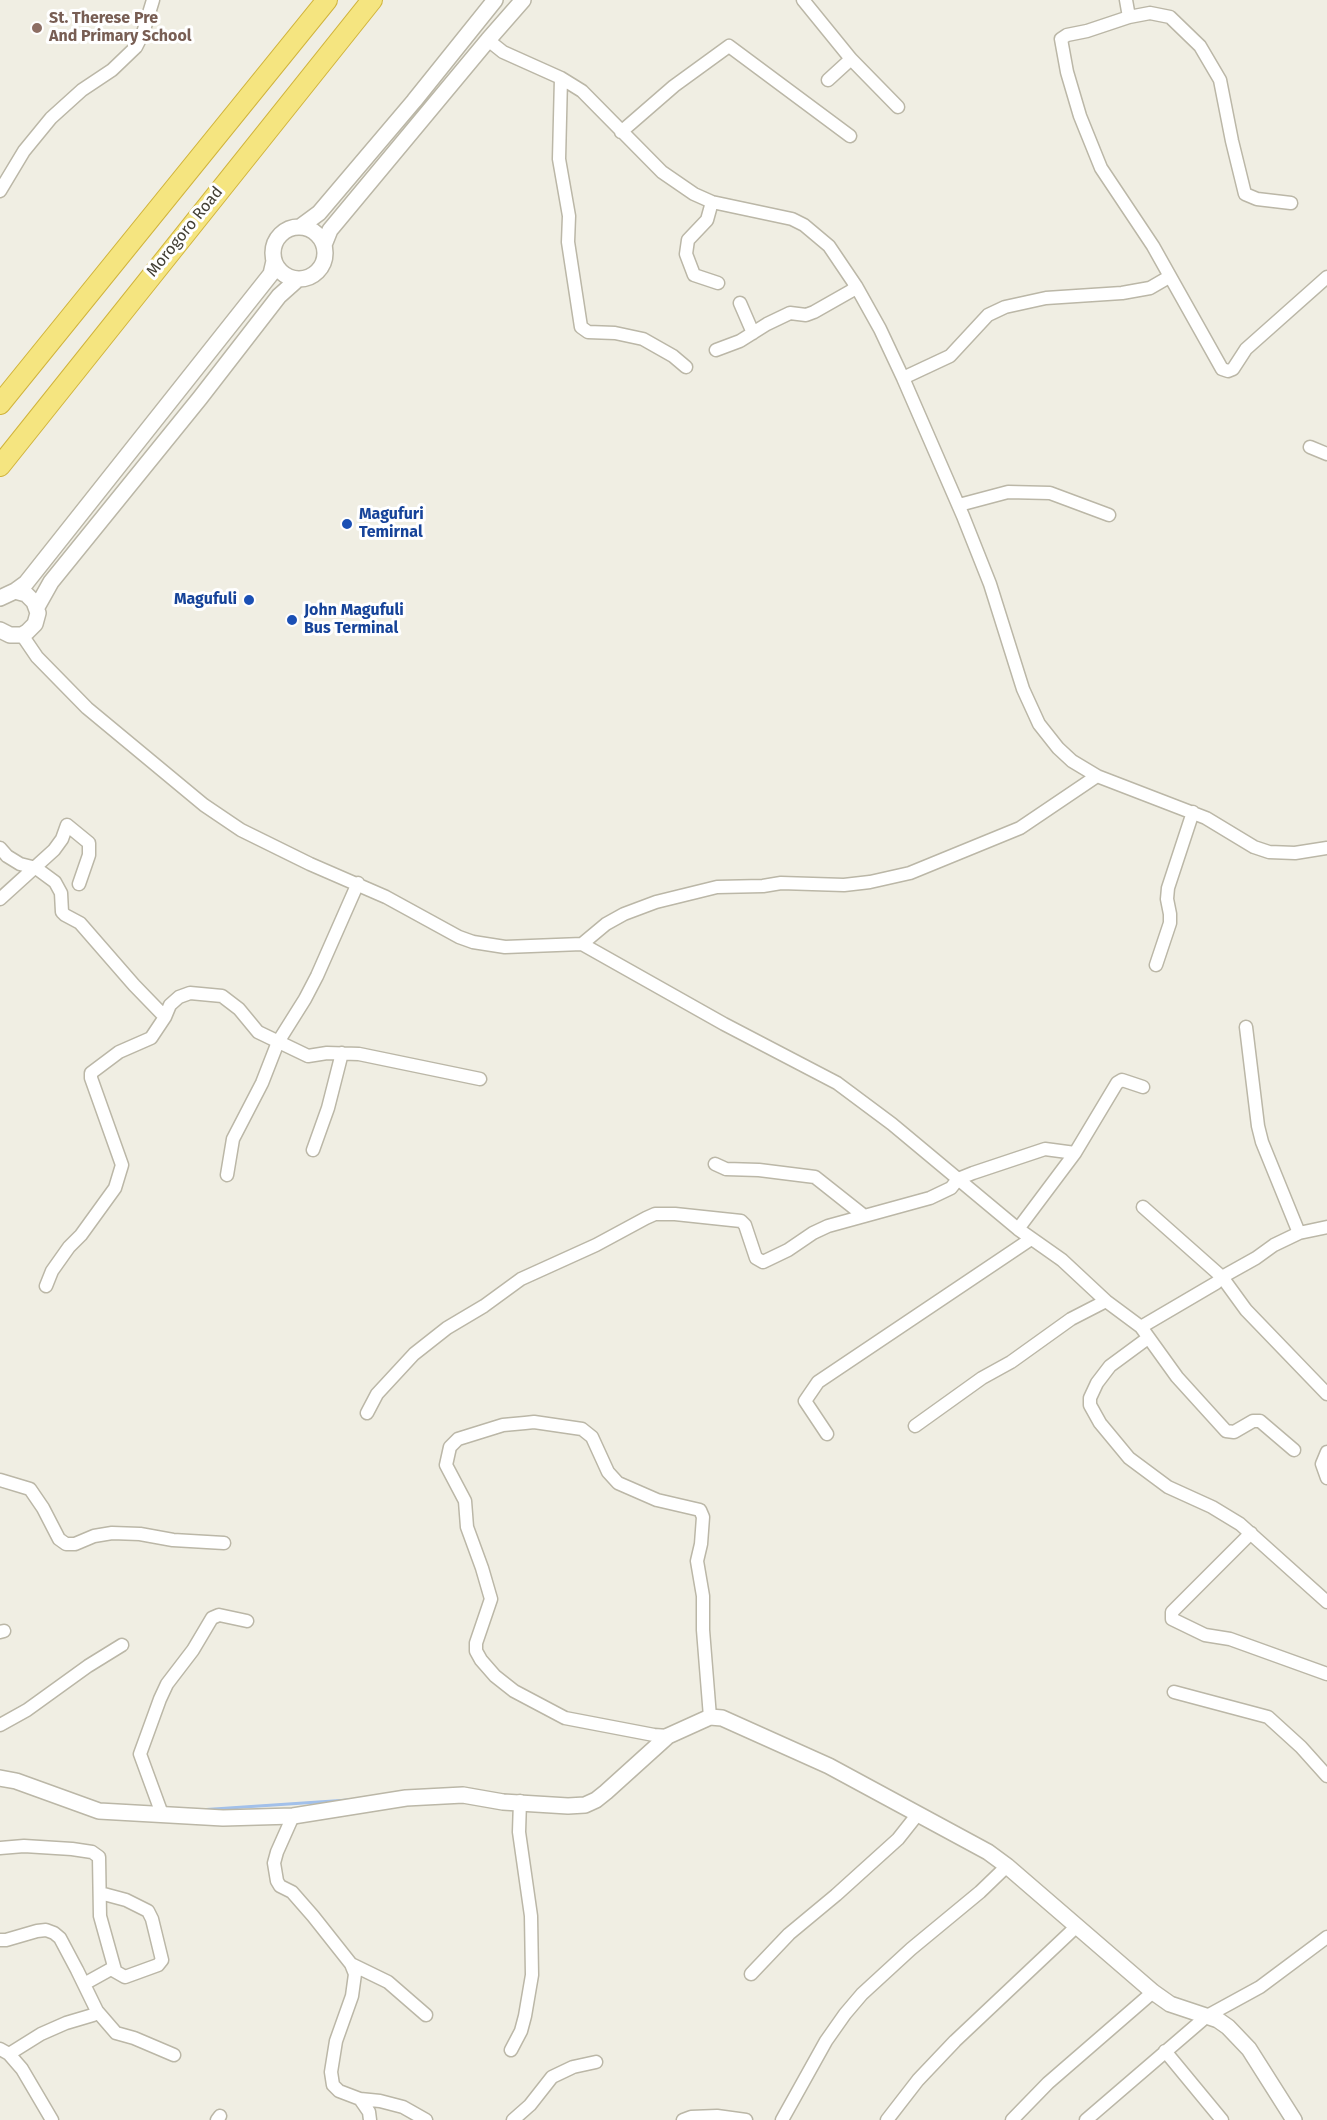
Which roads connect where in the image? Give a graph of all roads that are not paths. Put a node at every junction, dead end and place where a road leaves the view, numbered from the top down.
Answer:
1 (153, 0) edge
2 (327, 0) edge
3 (372, 0) edge
4 (495, 0) edge
5 (523, 0) edge
6 (803, 0) edge
7 (1126, 0) edge
8 (1129, 17) junction
9 (488, 40) junction
10 (851, 59) junction
11 (561, 78) junction
12 (828, 80) dead end
13 (898, 107) dead end
14 (621, 132) junction
15 (850, 136) dead end
16 (0, 191) edge
17 (712, 202) junction
18 (1291, 203) dead end
19 (300, 227) junction
20 (324, 245) junction
21 (274, 261) junction
22 (1169, 277) junction
23 (1327, 277) edge
24 (297, 279) junction
25 (718, 282) dead end
26 (856, 286) junction
27 (740, 303) dead end
28 (753, 333) junction
29 (716, 350) dead end
30 (686, 367) dead end
31 (903, 378) junction
32 (0, 404) edge
33 (1310, 447) dead end
34 (1327, 454) edge
35 (0, 466) edge
36 (958, 505) junction
37 (1109, 515) dead end
38 (15, 591) junction
39 (0, 598) edge
40 (37, 607) junction
41 (8, 636) edge
42 (1097, 776) junction
43 (1193, 812) junction
44 (0, 848) edge
45 (1327, 848) edge
46 (36, 868) junction
47 (357, 883) junction
48 (79, 884) dead end
49 (0, 899) edge
50 (582, 944) junction
51 (1156, 965) dead end
52 (165, 1017) junction
53 (1246, 1027) dead end
54 (278, 1042) junction
55 (342, 1053) junction
56 (480, 1079) dead end
57 (1143, 1087) dead end
58 (313, 1150) dead end
59 (1075, 1153) junction
60 (715, 1164) dead end
61 (226, 1175) dead end
62 (958, 1179) junction
63 (1143, 1207) dead end
64 (863, 1215) junction
65 (1327, 1227) edge
66 (1018, 1229) junction
67 (1299, 1233) junction
68 (1031, 1239) junction
69 (1222, 1277) junction
70 (46, 1286) dead end
71 (1106, 1301) junction
72 (1141, 1327) junction
73 (1149, 1338) junction
74 (1327, 1395) edge
75 (367, 1413) dead end
76 (915, 1426) dead end
77 (827, 1434) dead end
78 (1294, 1450) dead end
79 (1327, 1452) edge
80 (1327, 1478) edge
81 (0, 1480) edge
82 (1251, 1533) junction
83 (224, 1543) dead end
84 (1327, 1602) edge
85 (247, 1621) dead end
86 (122, 1645) dead end
87 (1327, 1674) edge
88 (1174, 1692) dead end
89 (710, 1717) junction
90 (0, 1725) edge
91 (668, 1736) junction
92 (1327, 1776) edge
93 (0, 1778) edge
94 (520, 1801) junction
95 (162, 1814) junction
96 (917, 1815) junction
97 (293, 1816) junction
98 (0, 1848) edge
99 (1007, 1866) junction
100 (100, 1893) junction
101 (1077, 1926) junction
102 (1327, 1937) edge
103 (0, 1940) edge
104 (351, 1964) junction
105 (115, 1970) junction
106 (751, 1974) dead end
107 (84, 1984) junction
108 (1153, 1992) junction
109 (97, 2011) junction
110 (426, 2015) dead end
111 (1207, 2016) junction
112 (511, 2050) dead end
113 (1165, 2050) junction
114 (4, 2051) edge
115 (174, 2055) dead end
116 (596, 2062) dead end
117 (360, 2099) junction
118 (52, 2120) edge
119 (370, 2120) edge
120 (426, 2120) edge
121 (513, 2120) edge
122 (683, 2120) edge
123 (746, 2120) edge
124 (782, 2120) edge
125 (887, 2120) edge
126 (1012, 2120) edge
127 (1086, 2120) edge
128 (1222, 2120) edge
129 (1294, 2120) edge

1 - 16 street
2 - 32 highway
3 - 35 highway, Morogoro Road
4 - 19 street
5 - 9 street
6 - 10 street
7 - 8 street
8 - 18 street
8 - 22 street
9 - 11 street
9 - 20 street
10 - 12 street
10 - 13 street
11 - 14 street
11 - 30 street
14 - 15 street
14 - 17 street
17 - 25 street
17 - 26 street
19 - 20 street
19 - 21 street
20 - 24 street
21 - 24 street
21 - 38 street
22 - 23 street
22 - 31 street
24 - 40 street
26 - 28 street
26 - 31 street
27 - 28 street
28 - 29 street
31 - 36 street
33 - 34 street
36 - 37 street
36 - 42 street
38 - 39 street
38 - 40 street
40 - 41 street
41 - 47 street
42 - 43 street
42 - 50 street
43 - 45 street
43 - 51 street
44 - 46 street
46 - 48 street
46 - 49 street
46 - 52 street
47 - 50 street
47 - 54 street
50 - 62 street
52 - 54 street
52 - 70 street
53 - 67 street
54 - 55 street
54 - 61 street
55 - 56 street
55 - 58 street
57 - 59 street
59 - 62 street
59 - 66 street
60 - 64 street
62 - 64 street
62 - 66 street
63 - 69 street
64 - 75 street
65 - 67 street
66 - 68 street
67 - 69 street
68 - 71 street
68 - 77 street
69 - 72 street
69 - 74 street
71 - 72 street
71 - 76 street
72 - 73 street
73 - 78 street
73 - 82 street
79 - 80 street
81 - 83 street
82 - 84 street
82 - 87 street
85 - 95 street
86 - 90 street
88 - 92 street
89 - 91 street
89 - 91 street
89 - 96 street
91 - 94 street
93 - 95 street
94 - 97 street
94 - 112 street
95 - 97 street
96 - 99 street
96 - 106 street
97 - 104 street
98 - 100 street
99 - 101 street
99 - 124 street
100 - 105 street
100 - 105 street
101 - 108 street
101 - 125 street
102 - 111 street
103 - 107 street
104 - 110 street
104 - 117 street
105 - 107 street
107 - 109 street
108 - 111 street
108 - 126 street
109 - 114 street
109 - 115 street
111 - 113 street
111 - 129 street
113 - 127 street
113 - 128 street
114 - 118 street
116 - 121 street
117 - 119 street
117 - 120 street
122 - 123 street

